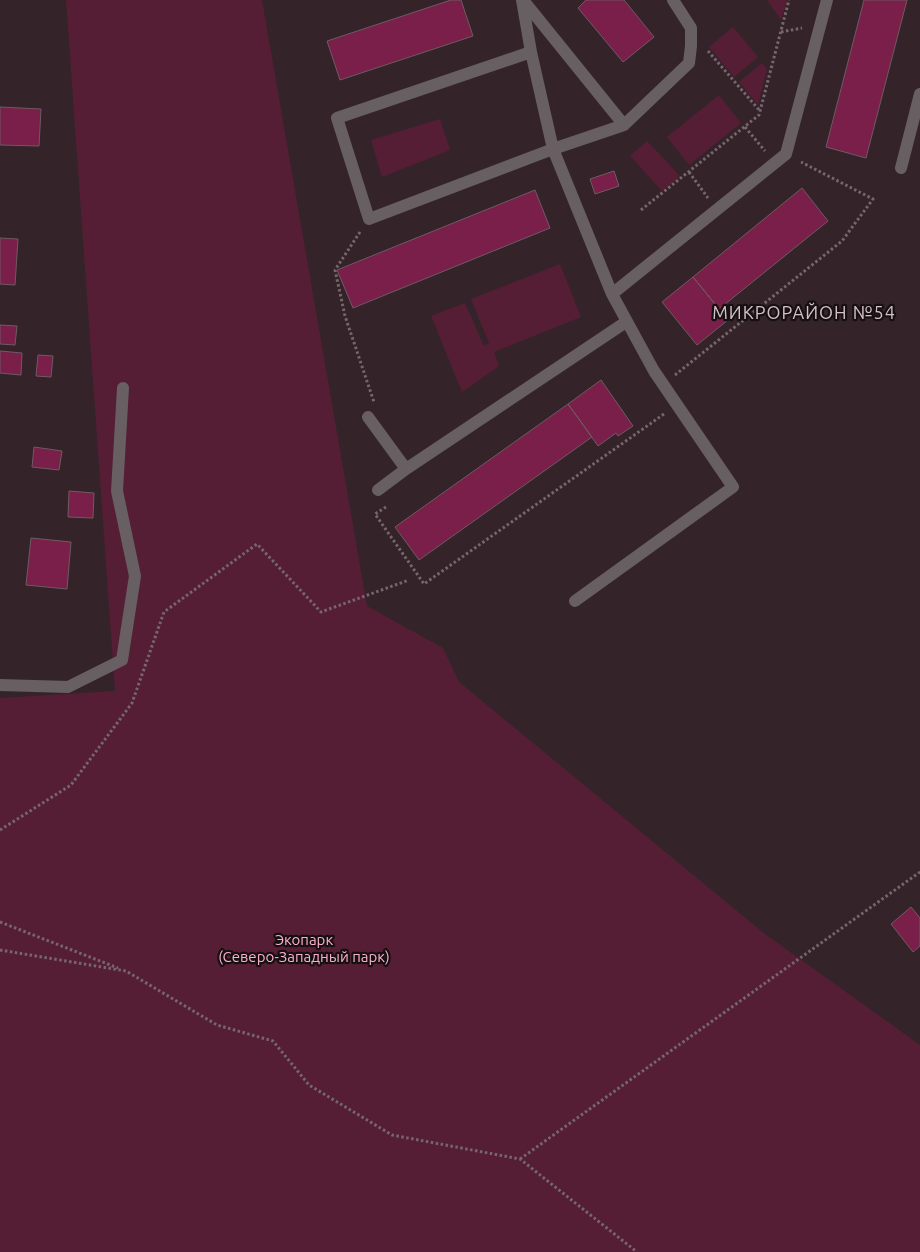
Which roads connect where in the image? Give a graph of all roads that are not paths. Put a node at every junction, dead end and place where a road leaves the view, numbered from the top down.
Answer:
1 (523, 0) edge
2 (673, 0) edge
3 (827, 0) edge
4 (531, 52) junction
5 (920, 94) edge
6 (624, 125) junction
7 (553, 150) junction
8 (901, 168) dead end
9 (612, 294) junction
10 (626, 322) junction
11 (122, 388) dead end
12 (368, 417) road end
13 (406, 469) junction
14 (378, 490) dead end
15 (575, 601) dead end
16 (0, 684) edge

1 - 4 street
1 - 6 street
2 - 6 street
3 - 9 street
4 - 7 street
4 - 7 street
5 - 8 street
6 - 7 street
7 - 9 street
9 - 10 street
10 - 13 street
10 - 15 street
11 - 16 street
12 - 13 street
13 - 14 street

